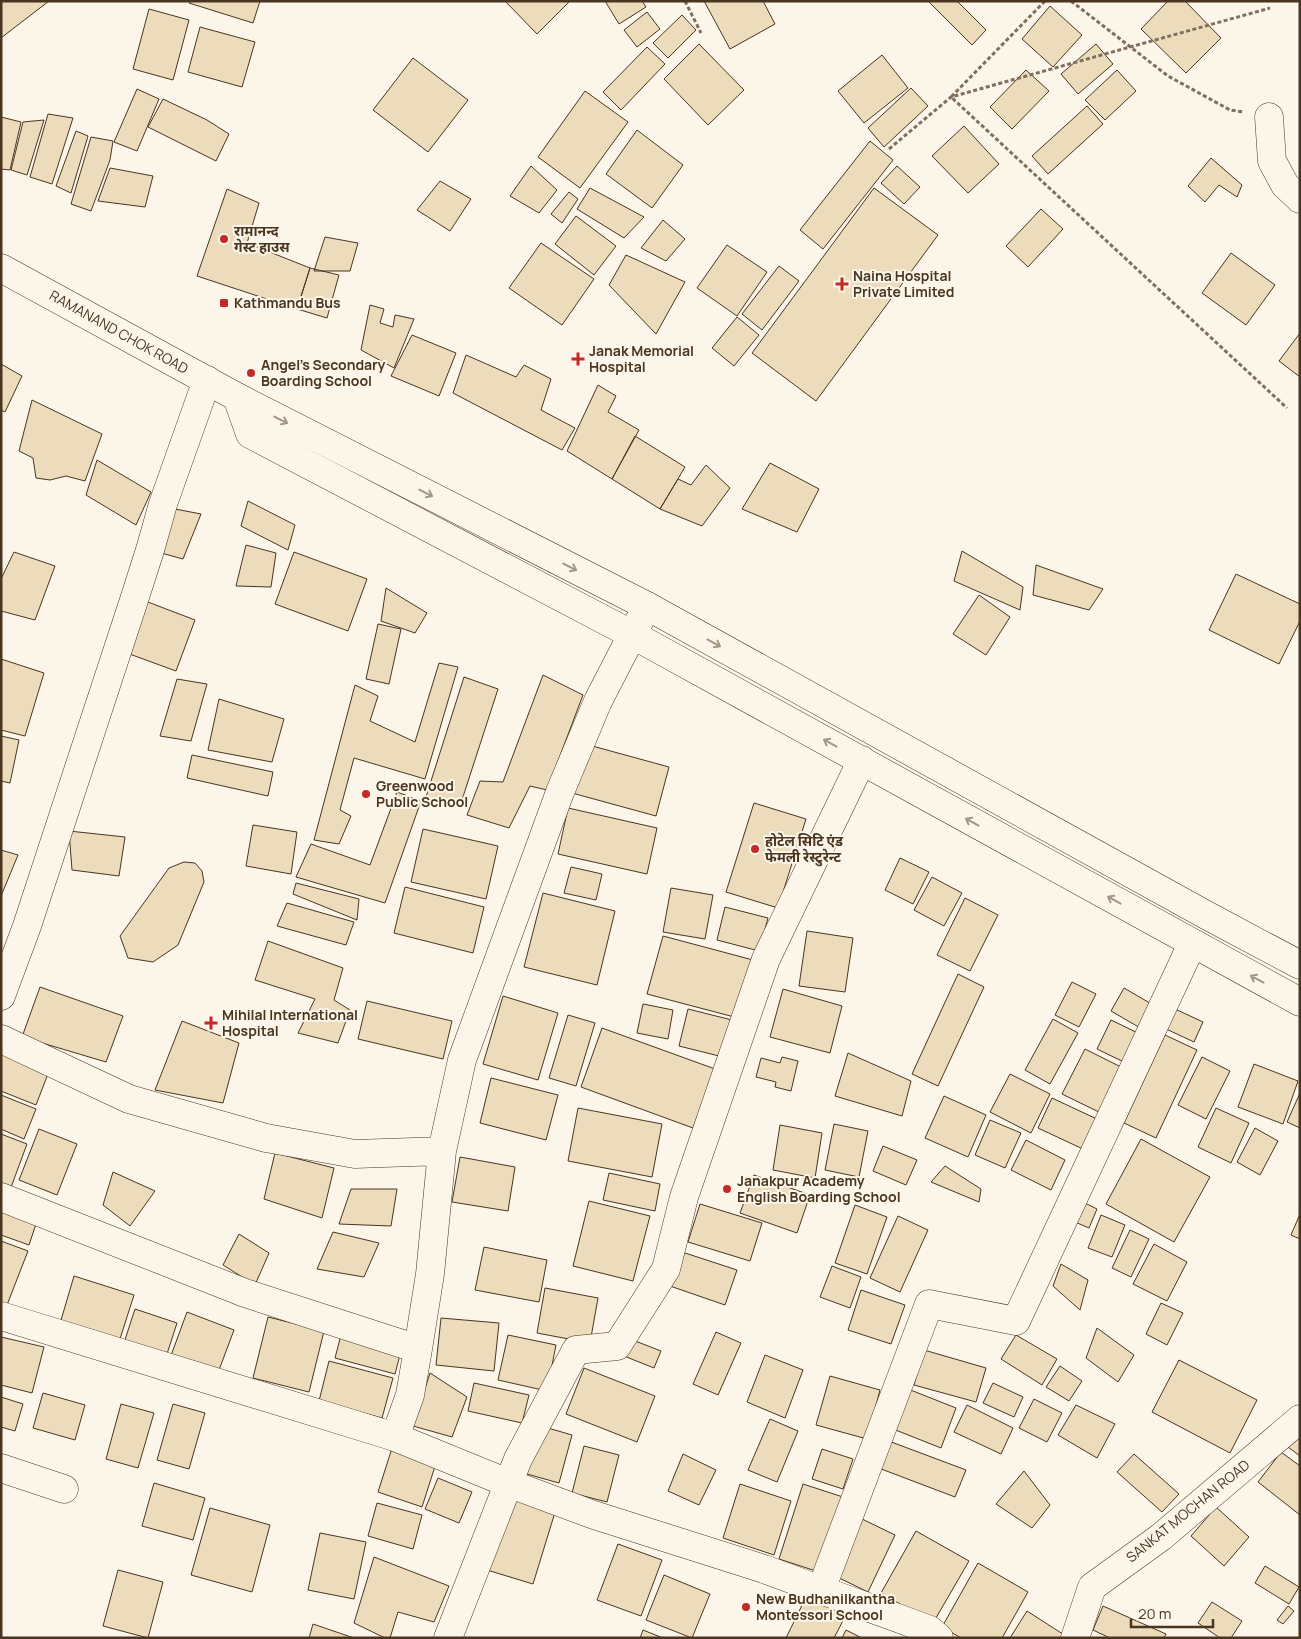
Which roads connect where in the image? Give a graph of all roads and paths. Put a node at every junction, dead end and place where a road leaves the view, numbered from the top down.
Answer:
1 (685, 1) edge
2 (1045, 1) edge
3 (1071, 1) edge
4 (1270, 8) dead end
5 (701, 34) dead end
6 (951, 97) junction
7 (1269, 118) joint
8 (889, 149) dead end
9 (1300, 199) edge
10 (1, 268) edge
11 (207, 380) junction
12 (237, 398) junction
13 (1287, 408) dead end
14 (647, 606) junction
15 (633, 635) junction
16 (862, 760) junction
17 (1192, 944) junction
18 (1300, 965) edge
19 (1, 996) edge
20 (1300, 1002) edge
21 (1, 1039) edge
22 (442, 1152) junction
23 (1, 1197) edge
24 (1, 1316) edge
25 (418, 1349) junction
26 (1300, 1419) edge
27 (395, 1437) junction
28 (1, 1468) edge
29 (508, 1483) junction
30 (64, 1489) dead end
31 (821, 1590) junction
32 (448, 1638) edge
33 (939, 1638) edge
34 (1075, 1638) edge

1 - 5 path
2 - 6 path
3 - 7 path
4 - 6 path
6 - 8 path
6 - 13 path
7 - 9 main road
10 - 11 main road, RAMANAND CHOK ROAD
11 - 12 main road, RAMANAND CHOK ROAD
11 - 19 main road
12 -> 14 main road, RAMANAND CHOK ROAD
12 - 15 main road
14 - 15 main road
14 -> 18 main road, RAMANAND CHOK ROAD
16 -> 15 main road
15 - 22 main road
17 -> 16 main road
16 - 29 main road
20 -> 17 main road
17 - 31 main road
21 - 22 main road
22 - 25 main road
23 - 25 main road
24 - 27 main road
25 - 27 main road
26 - 34 main road, SANKAT MOCHAN ROAD
27 - 29 main road
28 - 30 main road
29 - 31 main road
29 - 32 main road
31 - 33 main road

